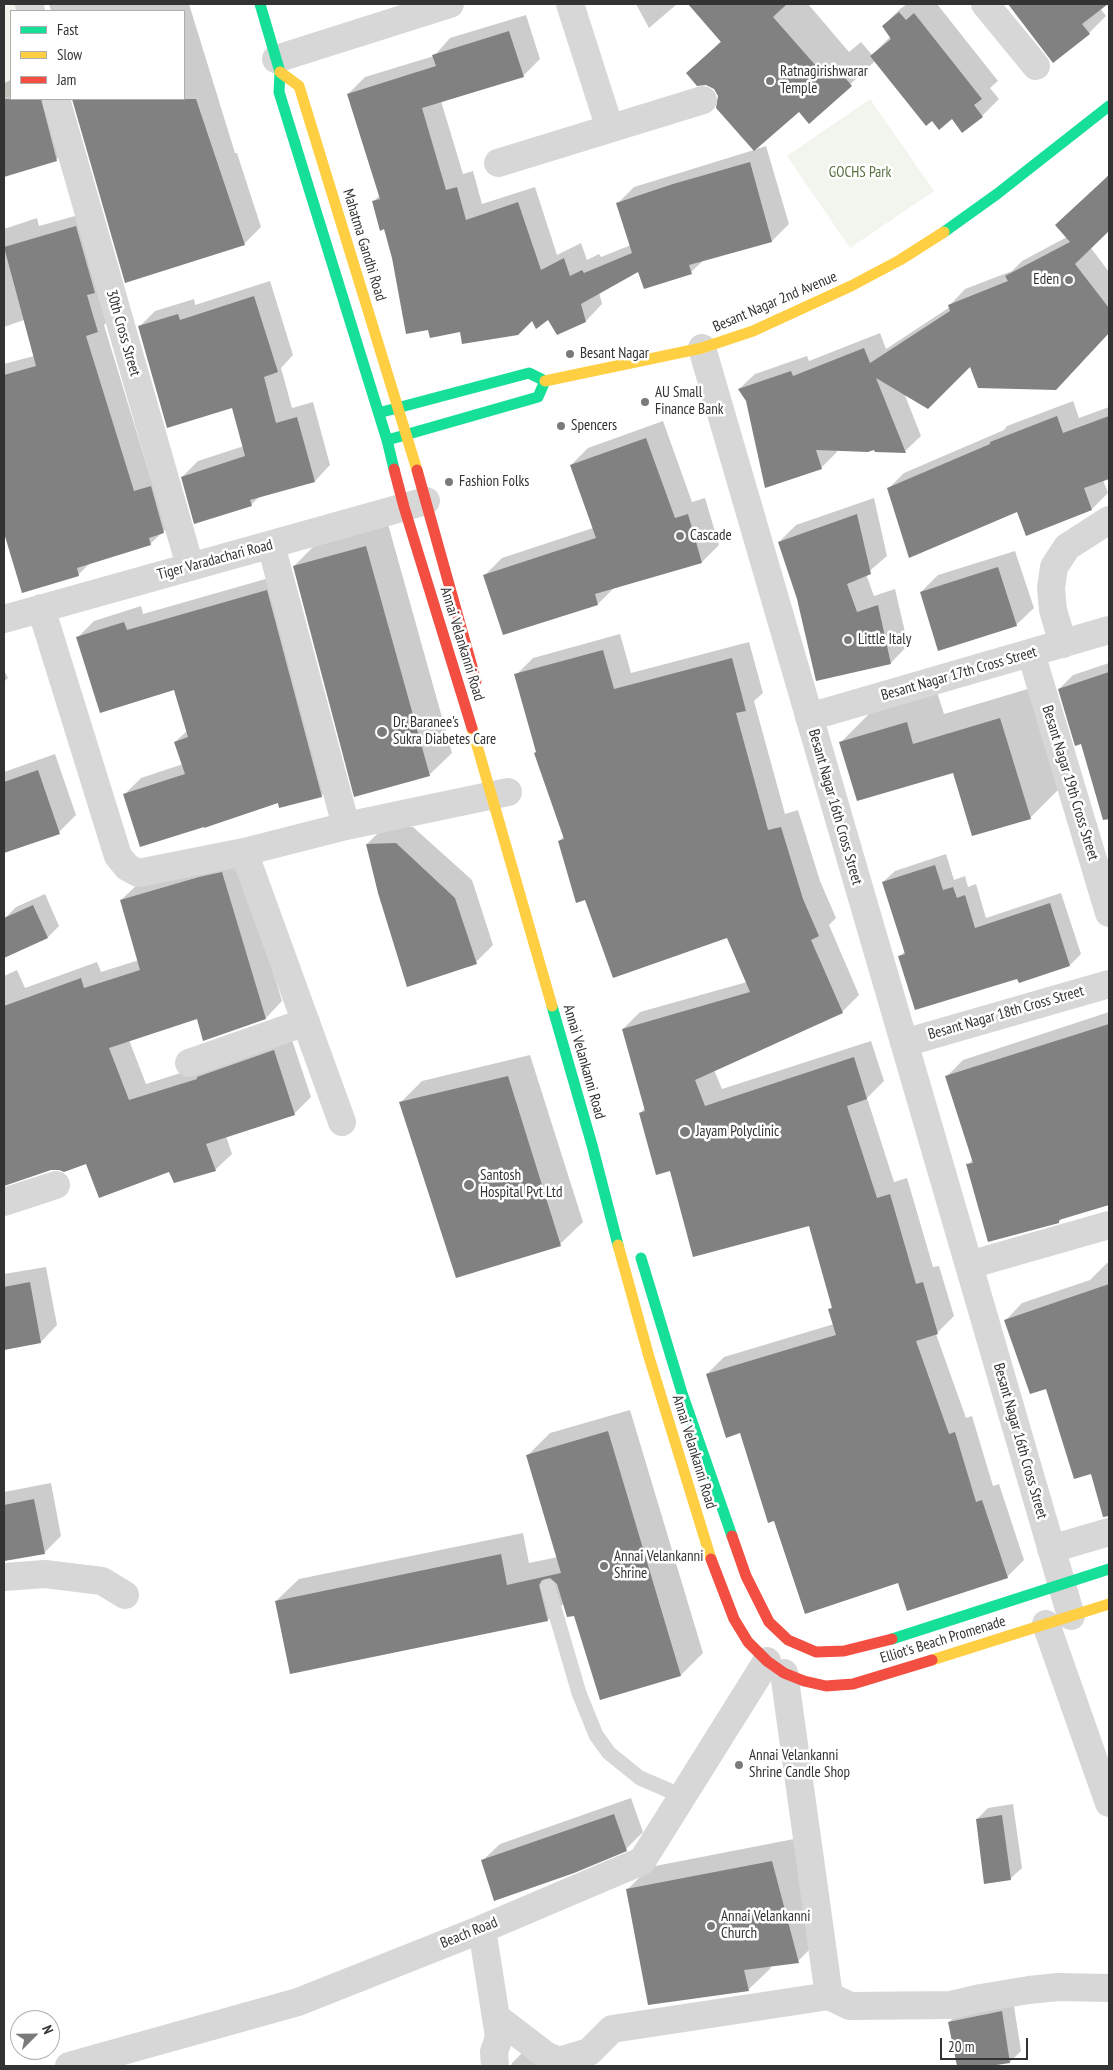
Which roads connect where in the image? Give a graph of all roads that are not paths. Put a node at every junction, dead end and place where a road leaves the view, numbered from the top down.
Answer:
1 (260, 4) edge
2 (450, 4) edge
3 (570, 4) edge
4 (985, 4) edge
5 (278, 66) junction
6 (1036, 66) dead end
7 (56, 100) edge
8 (703, 100) dead end
9 (1109, 106) edge
10 (610, 128) junction
11 (498, 163) dead end
12 (702, 348) junction
13 (546, 381) junction
14 (398, 406) junction
15 (378, 413) junction
16 (407, 435) junction
17 (387, 440) junction
18 (415, 504) junction
19 (1109, 520) edge
20 (271, 545) junction
21 (190, 566) junction
22 (41, 608) junction
23 (4, 619) edge
24 (1109, 630) edge
25 (1063, 644) junction
26 (1031, 653) junction
27 (479, 688) dead end
28 (809, 717) junction
29 (504, 792) junction
30 (346, 826) junction
31 (244, 852) junction
32 (1109, 913) edge
33 (1109, 984) edge
34 (306, 1022) junction
35 (904, 1043) junction
36 (189, 1063) dead end
37 (342, 1122) dead end
38 (56, 1185) dead end
39 (4, 1202) edge
40 (1109, 1225) edge
41 (637, 1246) dead end
42 (968, 1265) junction
43 (677, 1377) junction
44 (658, 1384) junction
45 (1109, 1532) edge
46 (1051, 1549) junction
47 (1109, 1569) edge
48 (4, 1577) edge
49 (1062, 1584) junction
50 (548, 1587) dead end
51 (124, 1595) dead end
52 (1109, 1604) edge
53 (1058, 1620) junction
54 (799, 1646) joint
55 (775, 1667) junction
56 (682, 1796) junction
57 (1109, 1803) edge
58 (482, 1929) junction
59 (1109, 1988) edge
60 (829, 1996) junction
61 (496, 2017) junction
62 (69, 2066) edge
63 (495, 2066) edge

1 - 5 street
2 - 5 street
3 - 10 street
4 - 6 street
5 - 14 street, Mahatma Gandhi Road
5 - 15 street
7 - 21 street, 30th Cross Street
8 - 10 street
9 - 12 street, Besant Nagar 2nd Avenue
10 - 11 street
12 - 13 street, Besant Nagar 2nd Avenue
12 - 28 street, Besant Nagar 16th Cross Street
13 - 14 street
13 - 16 street
14 - 15 street
14 - 16 street, Mahatma Gandhi Road
15 - 17 street
16 - 17 street
16 - 18 street, Annai Velankanni Road
17 - 18 street, Annai Velankanni Road
18 - 20 street, Tiger Varadachari Road
18 - 27 street, Annai Velankanni Road
18 - 29 street, Annai Velankanni Road
19 - 25 street
20 - 21 street, Tiger Varadachari Road
20 - 30 street
21 - 22 street, Tiger Varadachari Road
22 - 23 street, Tiger Varadachari Road
22 - 31 street
24 - 25 street, Besant Nagar 17th Cross Street
25 - 26 street, Besant Nagar 17th Cross Street
26 - 28 street, Besant Nagar 17th Cross Street
26 - 32 street, Besant Nagar 19th Cross Street
28 - 35 street, Besant Nagar 16th Cross Street
29 - 30 street
29 - 44 street, Annai Velankanni Road
30 - 31 street
31 - 34 street
33 - 35 street, Besant Nagar 18th Cross Street
34 - 36 street
34 - 37 street
35 - 42 street, Besant Nagar 16th Cross Street
38 - 39 street
40 - 42 street
41 - 43 street, Annai Velankanni Road
42 - 46 street, Besant Nagar 16th Cross Street
43 - 44 street
43 - 54 street, Annai Velankanni Road
44 - 55 street, Annai Velankanni Road
45 - 46 street
46 - 49 street, Besant Nagar 16th Cross Street
47 - 49 street, Elliot's Beach Promenade
48 - 51 street
49 - 53 street, Besant Nagar 16th Cross Street
49 - 54 street, Elliot's Beach Promenade
50 - 56 lane
52 - 53 street, Elliot's Beach Promenade
53 - 55 street, Elliot's Beach Promenade
53 - 57 street, Besant Nagar 16th Cross Street
55 - 56 street, Beach Road
55 - 60 street
56 - 58 street, Beach Road
58 - 61 street
58 - 62 street, Beach Road
59 - 60 street
60 - 61 street
61 - 63 street

